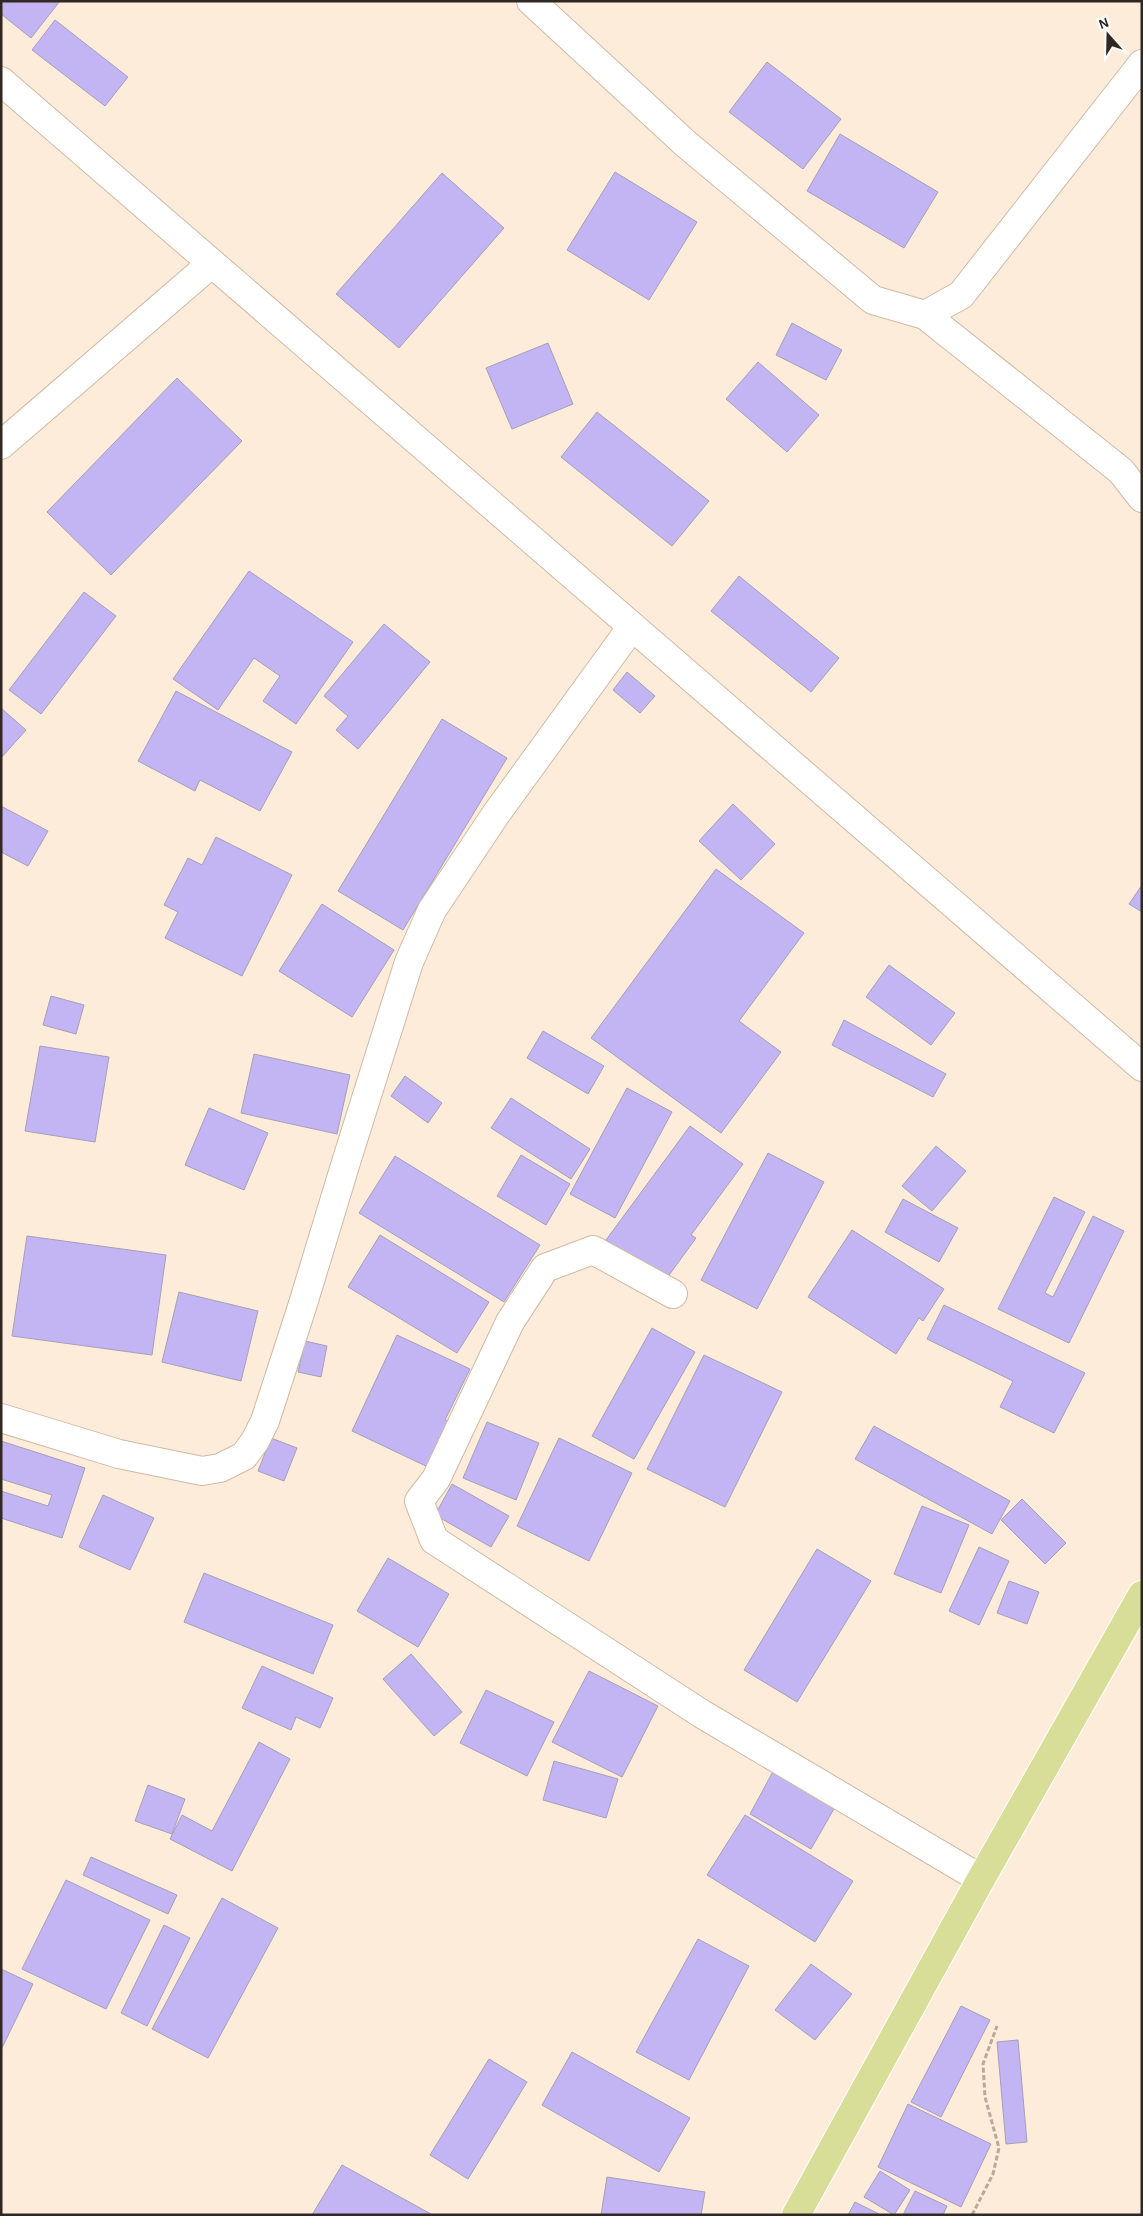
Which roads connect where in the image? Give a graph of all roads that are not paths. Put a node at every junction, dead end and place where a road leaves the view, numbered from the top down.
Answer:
1 (531, 1) edge
2 (1142, 64) edge
3 (1, 81) edge
4 (211, 264) junction
5 (925, 315) junction
6 (1, 445) edge
7 (1142, 498) edge
8 (631, 628) junction
9 (1142, 1067) edge
10 (673, 1294) dead end
11 (1, 1418) edge
12 (1142, 1596) edge
13 (981, 1879) junction
14 (796, 2215) edge

1 - 5 street
2 - 5 street
3 - 4 street
4 - 6 street
4 - 8 street
5 - 7 street
8 - 9 street
8 - 11 street
10 - 13 street
12 - 13 main road
13 - 14 main road

